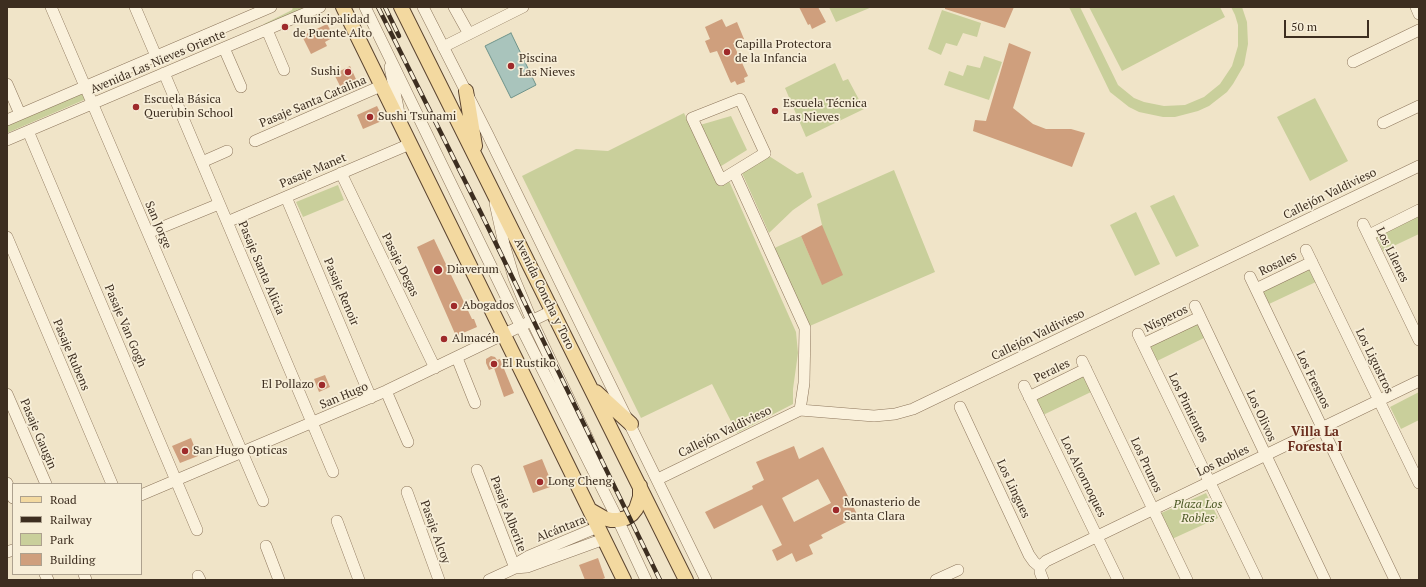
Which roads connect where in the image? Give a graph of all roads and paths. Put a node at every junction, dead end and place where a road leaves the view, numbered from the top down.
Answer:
1 (51, 7) edge
2 (135, 7) edge
3 (271, 7) edge
4 (320, 7) edge
5 (343, 7) edge
6 (365, 7) edge
7 (401, 7) edge
8 (423, 7) edge
9 (454, 7) edge
10 (523, 7) edge
11 (1416, 7) edge
12 (1419, 14) edge
13 (249, 16) junction
14 (1419, 30) edge
15 (262, 32) junction
16 (469, 34) junction
17 (443, 47) junction
18 (224, 48) junction
19 (388, 53) junction
20 (156, 56) junction
21 (1353, 62) dead end
22 (284, 70) dead end
23 (164, 73) junction
24 (7, 84) edge
25 (85, 86) junction
26 (381, 86) junction
27 (241, 87) dead end
28 (466, 91) junction
29 (93, 104) junction
30 (1419, 106) edge
31 (20, 114) junction
32 (7, 120) edge
33 (1383, 123) dead end
34 (402, 127) junction
35 (28, 131) junction
36 (7, 140) edge
37 (255, 141) dead end
38 (410, 144) junction
39 (227, 151) dead end
40 (202, 162) junction
41 (478, 162) junction
42 (1419, 166) edge
43 (734, 172) junction
44 (341, 173) junction
45 (494, 194) junction
46 (286, 197) junction
47 (219, 204) junction
48 (1419, 210) edge
49 (227, 222) junction
50 (1363, 224) dead end
51 (148, 234) junction
52 (1369, 235) junction
53 (7, 237) edge
54 (1306, 250) dead end
55 (1312, 262) junction
56 (1250, 277) dead end
57 (1256, 289) junction
58 (1195, 306) dead end
59 (552, 311) junction
60 (1200, 317) junction
61 (532, 321) junction
62 (520, 326) junction
63 (503, 335) junction
64 (1141, 339) joint
65 (1419, 340) edge
66 (457, 358) junction
67 (1084, 365) joint
68 (435, 368) junction
69 (1419, 381) edge
70 (589, 385) junction
71 (1024, 386) dead end
72 (386, 391) junction
73 (7, 394) edge
74 (1030, 397) junction
75 (371, 398) junction
76 (1379, 400) junction
77 (475, 403) dead end
78 (960, 407) dead end
79 (800, 410) junction
80 (312, 423) junction
81 (630, 424) junction
82 (1322, 428) junction
83 (408, 442) dead end
84 (241, 453) junction
85 (1266, 455) junction
86 (477, 470) dead end
87 (333, 472) dead end
88 (658, 479) junction
89 (176, 480) junction
90 (1209, 482) junction
91 (1419, 482) edge
92 (7, 483) edge
93 (46, 483) edge
94 (112, 483) edge
95 (640, 486) junction
96 (407, 492) dead end
97 (142, 495) edge
98 (12, 496) edge
99 (263, 501) dead end
100 (1153, 509) junction
101 (590, 510) junction
102 (618, 520) junction
103 (337, 521) dead end
104 (197, 530) dead end
105 (601, 533) junction
106 (1097, 536) junction
107 (266, 546) dead end
108 (1040, 567) junction
109 (515, 568) junction
110 (958, 570) dead end
111 (279, 580) edge
112 (359, 580) edge
113 (439, 580) edge
114 (489, 580) edge
115 (624, 580) edge
116 (646, 580) edge
117 (686, 580) edge
118 (706, 580) edge
119 (936, 580) edge
120 (1043, 580) edge
121 (1118, 580) edge
122 (1186, 580) edge
123 (1257, 580) edge
124 (1325, 580) edge
125 (1395, 580) edge

1 - 25 street, San Jorge
2 - 20 street
3 - 13 street, Avenida Las Nieves Oriente
4 - 15 street, Avenida Las Nieves Oriente
5 - 26 main road
6 - 19 street
7 - 41 main road, Avenida Concha y Toro
8 - 17 street, Avenida Concha y Toro
9 - 16 street
10 - 16 street
11 - 12 street
13 - 15 street
13 - 20 street, Avenida Las Nieves Oriente
14 - 21 street
15 - 18 street, Avenida Las Nieves Oriente
15 - 22 street
16 - 17 street
17 - 28 street, Avenida Concha y Toro
18 - 23 street, Avenida Las Nieves Oriente
18 - 27 street
19 - 34 street
19 - 62 street
20 - 25 street, Avenida Las Nieves Oriente
23 - 29 street, Avenida Las Nieves Oriente
23 - 40 street, Pasaje Santa Alicia
24 - 31 street
25 - 29 street, San Jorge
25 - 31 street, Avenida Las Nieves Oriente
26 - 34 main road
26 - 37 street, Pasaje Santa Catalina
28 - 41 main road
28 - 81 street, Avenida Concha y Toro
29 - 35 street, Avenida Las Nieves Oriente
29 - 51 street, San Jorge
30 - 33 street
31 - 32 street, Avenida Las Nieves Oriente
34 - 38 main road
35 - 36 street, Avenida Las Nieves Oriente
35 - 89 street, Pasaje Van Gogh
38 - 44 street, Pasaje Manet
38 - 63 main road
39 - 40 street
40 - 47 street, Pasaje Santa Alicia
41 - 45 main road, Avenida Concha y Toro
42 - 79 street, Callejón Valdivieso
43 - 43 street
43 - 79 street
44 - 46 street, Pasaje Manet
44 - 68 street, Pasaje Degas
45 - 59 main road, Avenida Concha y Toro
45 - 61 street
46 - 49 street, Pasaje Manet
46 - 75 street, Pasaje Renoir
47 - 49 street, Pasaje Santa Alicia
47 - 51 street
48 - 52 street
49 - 80 street, Pasaje Santa Alicia
50 - 52 street, Los Lilenes
51 - 84 street, San Jorge
52 - 65 street, Los Lilenes
53 - 94 street, Pasaje Rubens
54 - 55 street, Los Ligustros
55 - 57 street, Rosales
55 - 76 street, Los Ligustros
56 - 57 street, Los Fresnos
57 - 82 street, Los Fresnos
58 - 60 street, Los Olivos
59 - 61 street, San Hugo
59 - 70 main road, Avenida Concha y Toro
60 - 64 street, Nísperos
60 - 85 street, Los Olivos
61 - 62 street, San Hugo
61 - 102 street
62 - 63 street, San Hugo
62 - 102 street
63 - 66 street, San Hugo
63 - 101 main road
64 - 90 street, Los Pimientos
66 - 68 street, San Hugo
66 - 77 street
67 - 74 street, Perales
67 - 100 street, Los Prunos
68 - 72 street, San Hugo
69 - 76 street, Los Robles
70 - 81 main road
70 - 95 main road, Avenida Concha y Toro
71 - 74 street, Los Alcornoques
72 - 75 street, San Hugo
72 - 83 street
73 - 93 street, Pasaje Gaugin
74 - 106 street, Los Alcornoques
75 - 80 street, San Hugo
76 - 82 street, Los Robles
76 - 91 street, Los Ligustros
78 - 108 street, Los Lingues
79 - 88 street, Callejón Valdivieso
80 - 84 street, San Hugo
80 - 87 street, Pasaje Santa Alicia
81 - 88 street, Avenida Concha y Toro
82 - 85 street, Los Robles
82 - 125 street, Los Fresnos
84 - 89 street, San Hugo
84 - 99 street, San Jorge
85 - 90 street, Los Robles
85 - 124 street, Los Olivos
86 - 109 street, Pasaje Alberite
88 - 118 street, Avenida Concha y Toro
89 - 97 street, San Hugo
89 - 104 street, Pasaje Van Gogh
90 - 100 street, Los Robles
90 - 123 street, Los Pimientos
92 - 98 street
95 - 102 main road
95 - 117 main road, Avenida Concha y Toro
96 - 113 street, Pasaje Alcoy
100 - 106 street, Los Robles
100 - 122 street, Los Prunos
101 - 102 main road
101 - 105 main road
102 - 116 street
103 - 112 street
105 - 109 street, Alcántara
105 - 115 main road
106 - 108 street, Los Robles
106 - 121 street, Los Alcornoques
107 - 111 street
108 - 120 street, Los Lingues
109 - 114 street, Alcántara
110 - 119 street

